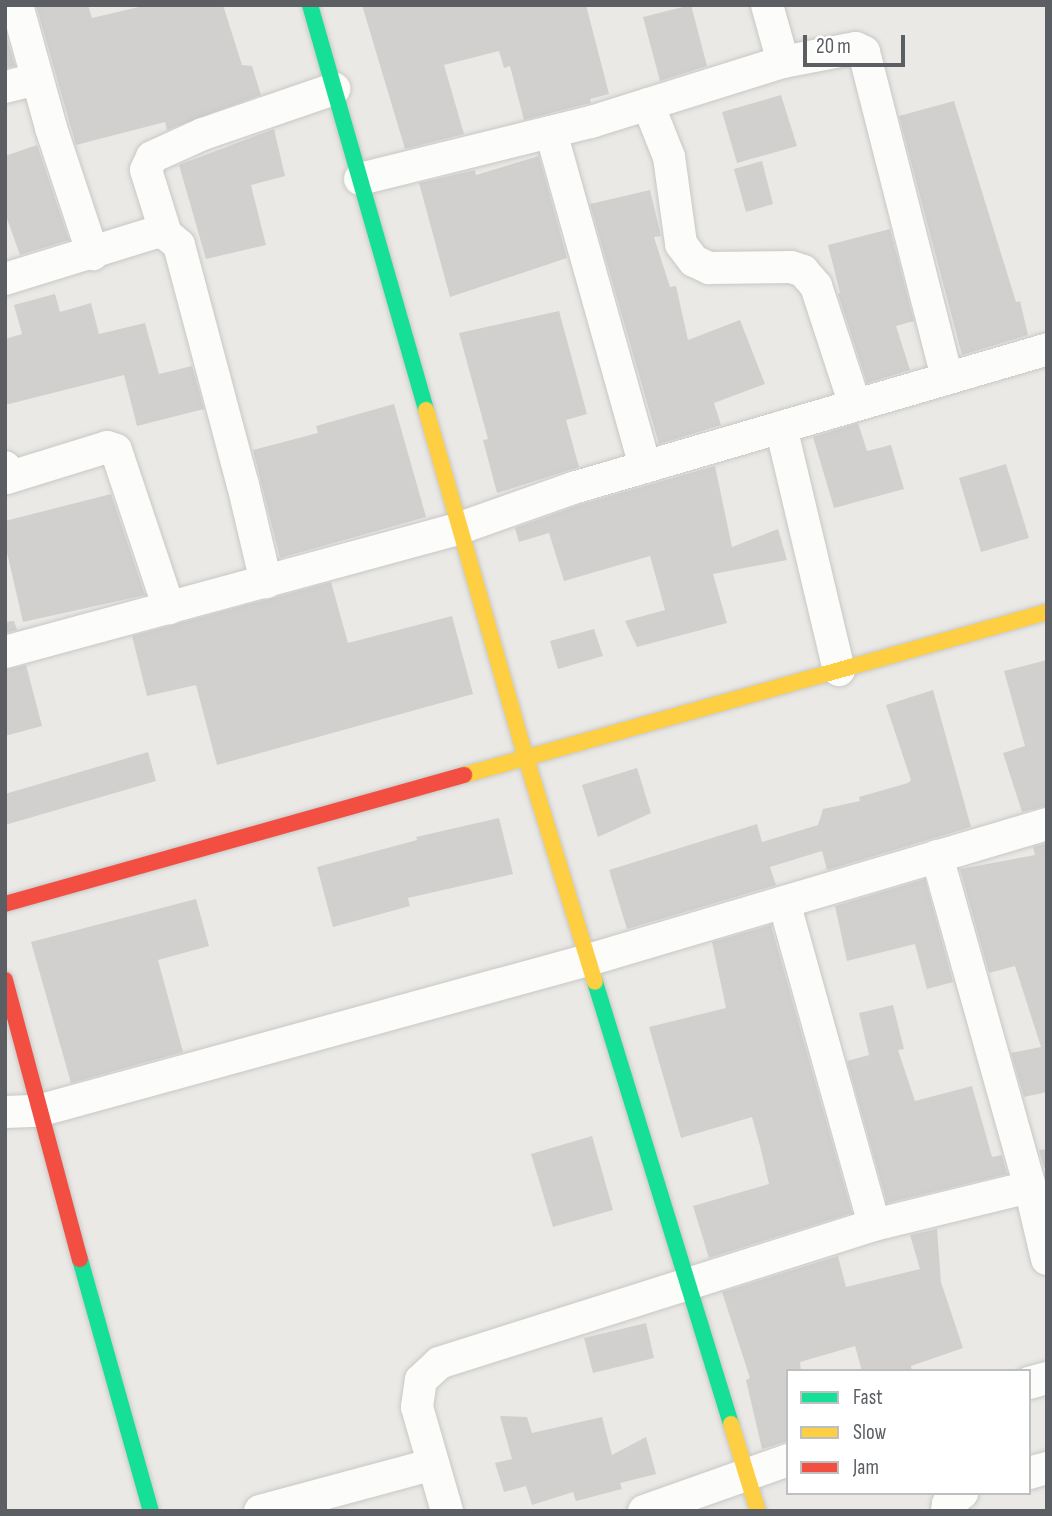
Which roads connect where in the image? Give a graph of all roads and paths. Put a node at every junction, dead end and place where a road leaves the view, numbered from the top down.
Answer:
1 (17, 5) edge
2 (310, 5) edge
3 (767, 5) edge
4 (783, 62) junction
5 (37, 79) junction
6 (5, 87) edge
7 (334, 89) junction
8 (648, 104) junction
9 (551, 132) junction
10 (360, 178) junction
11 (166, 234) junction
12 (93, 254) junction
13 (5, 279) edge
14 (1047, 349) edge
15 (947, 378) junction
16 (855, 405) junction
17 (781, 427) junction
18 (645, 467) junction
19 (6, 475) edge
20 (460, 528) junction
21 (266, 582) junction
22 (169, 608) junction
23 (1047, 612) edge
24 (5, 652) edge
25 (839, 670) junction
26 (526, 758) junction
27 (1047, 824) edge
28 (937, 856) junction
29 (784, 902) junction
30 (5, 904) edge
31 (588, 960) junction
32 (5, 980) edge
33 (38, 1111) junction
34 (5, 1112) edge
35 (1030, 1187) junction
36 (874, 1224) junction
37 (1047, 1259) edge
38 (686, 1286) junction
39 (786, 1461) edge
40 (431, 1465) junction
41 (747, 1473) junction
42 (959, 1495) edge
43 (151, 1511) edge
44 (260, 1511) edge
45 (447, 1511) edge
46 (644, 1511) edge
47 (758, 1511) edge
48 (947, 1511) edge

1 - 5 street
2 - 7 main road
3 - 4 street
4 - 8 street
4 - 15 street
5 - 6 street
5 - 12 street
7 - 10 main road
7 - 11 street
8 - 9 street
8 - 16 street
9 - 10 street
9 - 18 street
10 - 20 main road
11 - 12 street
11 - 21 street
12 - 13 street
14 - 15 street
15 - 16 street
16 - 17 street
17 - 18 street
17 - 25 street
18 - 20 street
19 - 22 street
20 - 21 street
20 - 26 main road
21 - 22 street
22 - 24 street
23 - 25 main road
25 - 26 main road
26 - 30 main road
26 - 31 main road
27 - 28 street
28 - 29 street
28 - 35 street
29 - 31 street
29 - 36 street
31 - 33 street
31 - 38 main road
32 - 33 main road
33 - 34 street
33 - 43 main road
35 - 36 street
35 - 37 street
36 - 38 street
38 - 40 street
38 - 41 main road
39 - 41 street
40 - 44 street
40 - 45 street
41 - 46 street
41 - 47 main road
42 - 48 street

